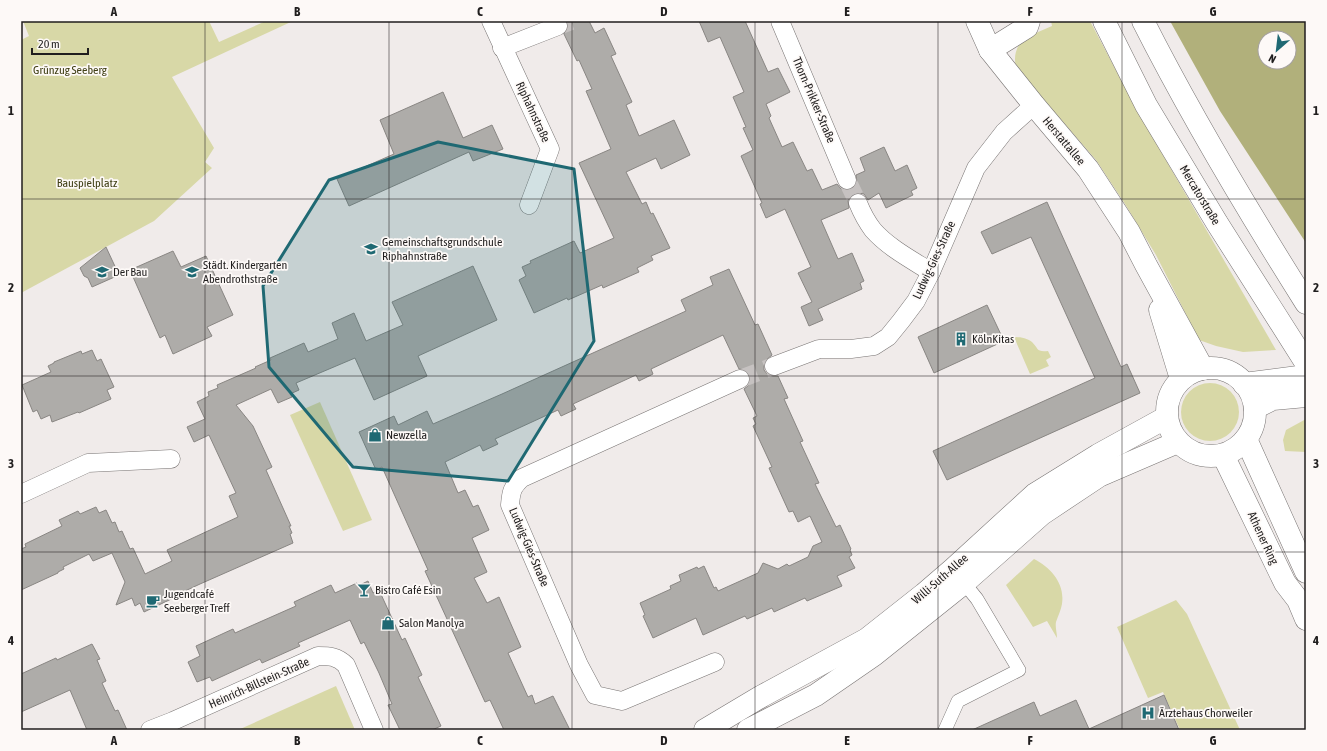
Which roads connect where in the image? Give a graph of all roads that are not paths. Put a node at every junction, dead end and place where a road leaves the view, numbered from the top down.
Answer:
1 (491, 21) edge
2 (780, 21) edge
3 (977, 21) edge
4 (1029, 21) edge
5 (1104, 21) edge
6 (558, 26) tunnel mouth
7 (1146, 26) edge
8 (502, 48) junction
9 (990, 50) junction
10 (1034, 105) junction
11 (847, 180) tunnel mouth
12 (858, 204) tunnel mouth
13 (529, 205) dead end
14 (1146, 265) junction
15 (931, 272) junction
16 (1306, 303) edge
17 (1306, 363) edge
18 (774, 366) tunnel mouth
19 (1203, 369) junction
20 (1306, 376) edge
21 (740, 379) tunnel mouth
22 (1181, 379) junction
23 (1244, 384) junction
24 (1306, 396) edge
25 (1255, 408) junction
26 (1167, 416) junction
27 (1246, 440) junction
28 (1178, 442) junction
29 (1223, 455) junction
30 (171, 460) dead end
31 (21, 494) edge
32 (1306, 572) edge
33 (958, 576) junction
34 (1306, 619) edge
35 (715, 662) dead end
36 (150, 730) edge
37 (374, 730) edge
38 (705, 730) edge
39 (748, 730) edge
40 (945, 730) edge

1 - 8 street, Riphahnstraße
2 - 11 street, Thorn-Prikker-Straße
3 - 9 main road, Herstattallee
4 - 9 main road
5 - 17 main road, Mercatorstraße
6 - 8 street
7 - 16 main road
8 - 13 street, Riphahnstraße
9 - 10 main road, Herstattallee
10 - 14 main road, Herstattallee
10 - 15 street, Ludwig-Gies-Straße
12 - 15 street
14 - 19 main road, Herstattallee
14 - 22 main road, Herstattallee
15 - 18 street, Ludwig-Gies-Straße
19 - 22 main road
19 - 23 main road
20 - 23 main road
21 - 35 street, Ludwig-Gies-Straße
22 - 26 main road
23 - 25 main road
24 - 25 main road
25 - 27 main road
26 - 28 main road
26 - 33 main road, Willi-Suth-Allee
27 - 29 main road
27 - 32 main road, Athener Ring
28 - 29 main road
28 - 33 main road, Willi-Suth-Allee
29 - 34 main road, Athener Ring
30 - 31 street
33 - 38 main road, Willi-Suth-Allee
33 - 39 main road, Willi-Suth-Allee
33 - 40 street
36 - 37 street, Heinrich-Billstein-Straße

